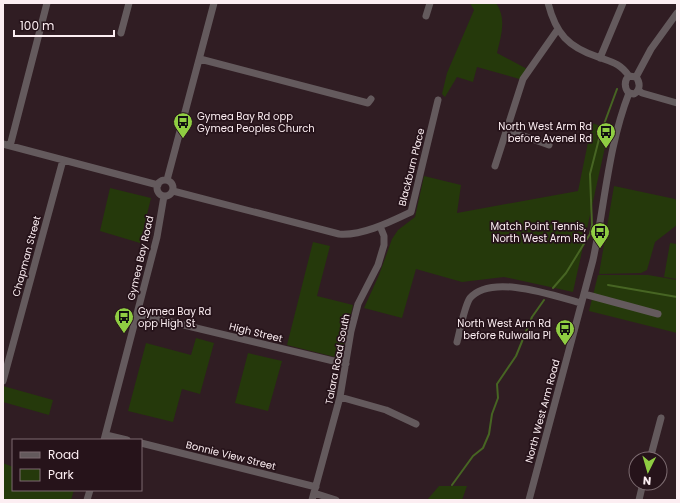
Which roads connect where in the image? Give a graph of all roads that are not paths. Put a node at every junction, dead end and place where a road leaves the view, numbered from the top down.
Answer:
1 (47, 3) edge
2 (129, 3) edge
3 (214, 3) edge
4 (430, 3) edge
5 (548, 3) edge
6 (623, 3) edge
7 (677, 13) edge
8 (426, 16) dead end
9 (558, 29) junction
10 (121, 33) dead end
11 (600, 58) junction
12 (200, 59) junction
13 (633, 76) junction
14 (638, 90) junction
15 (628, 93) junction
16 (438, 100) dead end
17 (371, 103) dead end
18 (677, 103) edge
19 (507, 130) junction
20 (6, 145) edge
21 (549, 145) dead end
22 (62, 160) junction
23 (494, 166) dead end
24 (167, 180) junction
25 (158, 186) junction
26 (173, 191) junction
27 (164, 196) junction
28 (380, 226) junction
29 (584, 294) junction
30 (581, 303) junction
31 (138, 314) junction
32 (658, 314) dead end
33 (457, 342) dead end
34 (346, 364) junction
35 (3, 381) edge
36 (340, 397) junction
37 (661, 418) dead end
38 (416, 424) dead end
39 (105, 437) edge
40 (120, 439) edge
41 (142, 443) edge
42 (652, 451) edge
43 (314, 493) edge
44 (336, 500) edge
45 (529, 500) edge

1 - 20 street
2 - 10 street
3 - 12 street
4 - 8 street
5 - 9 street
6 - 11 street
7 - 13 street
9 - 11 street
9 - 19 street
11 - 13 street
12 - 17 street
12 - 24 street
13 - 14 street
13 - 15 street
14 - 15 street
14 - 18 street
15 - 29 street, North West Arm Road
16 - 28 street, Blackburn Place
19 - 21 street
19 - 23 street
20 - 22 street
22 - 25 street
22 - 35 street, Chapman Street
24 - 25 street
24 - 26 street
25 - 27 street
26 - 27 street
26 - 28 street, Blackburn Place
27 - 31 street, Gymea Bay Road
28 - 34 street, Talara Road South
29 - 30 street, North West Arm Road
29 - 32 street
30 - 33 street
30 - 45 street, North West Arm Road
31 - 34 street, High Street
31 - 39 street, Gymea Bay Road
34 - 36 street, Talara Road South
36 - 38 street
36 - 43 street, Talara Road South
37 - 42 street
39 - 40 street
41 - 43 street, Bonnie View Street
43 - 44 street, Bonnie View Street

